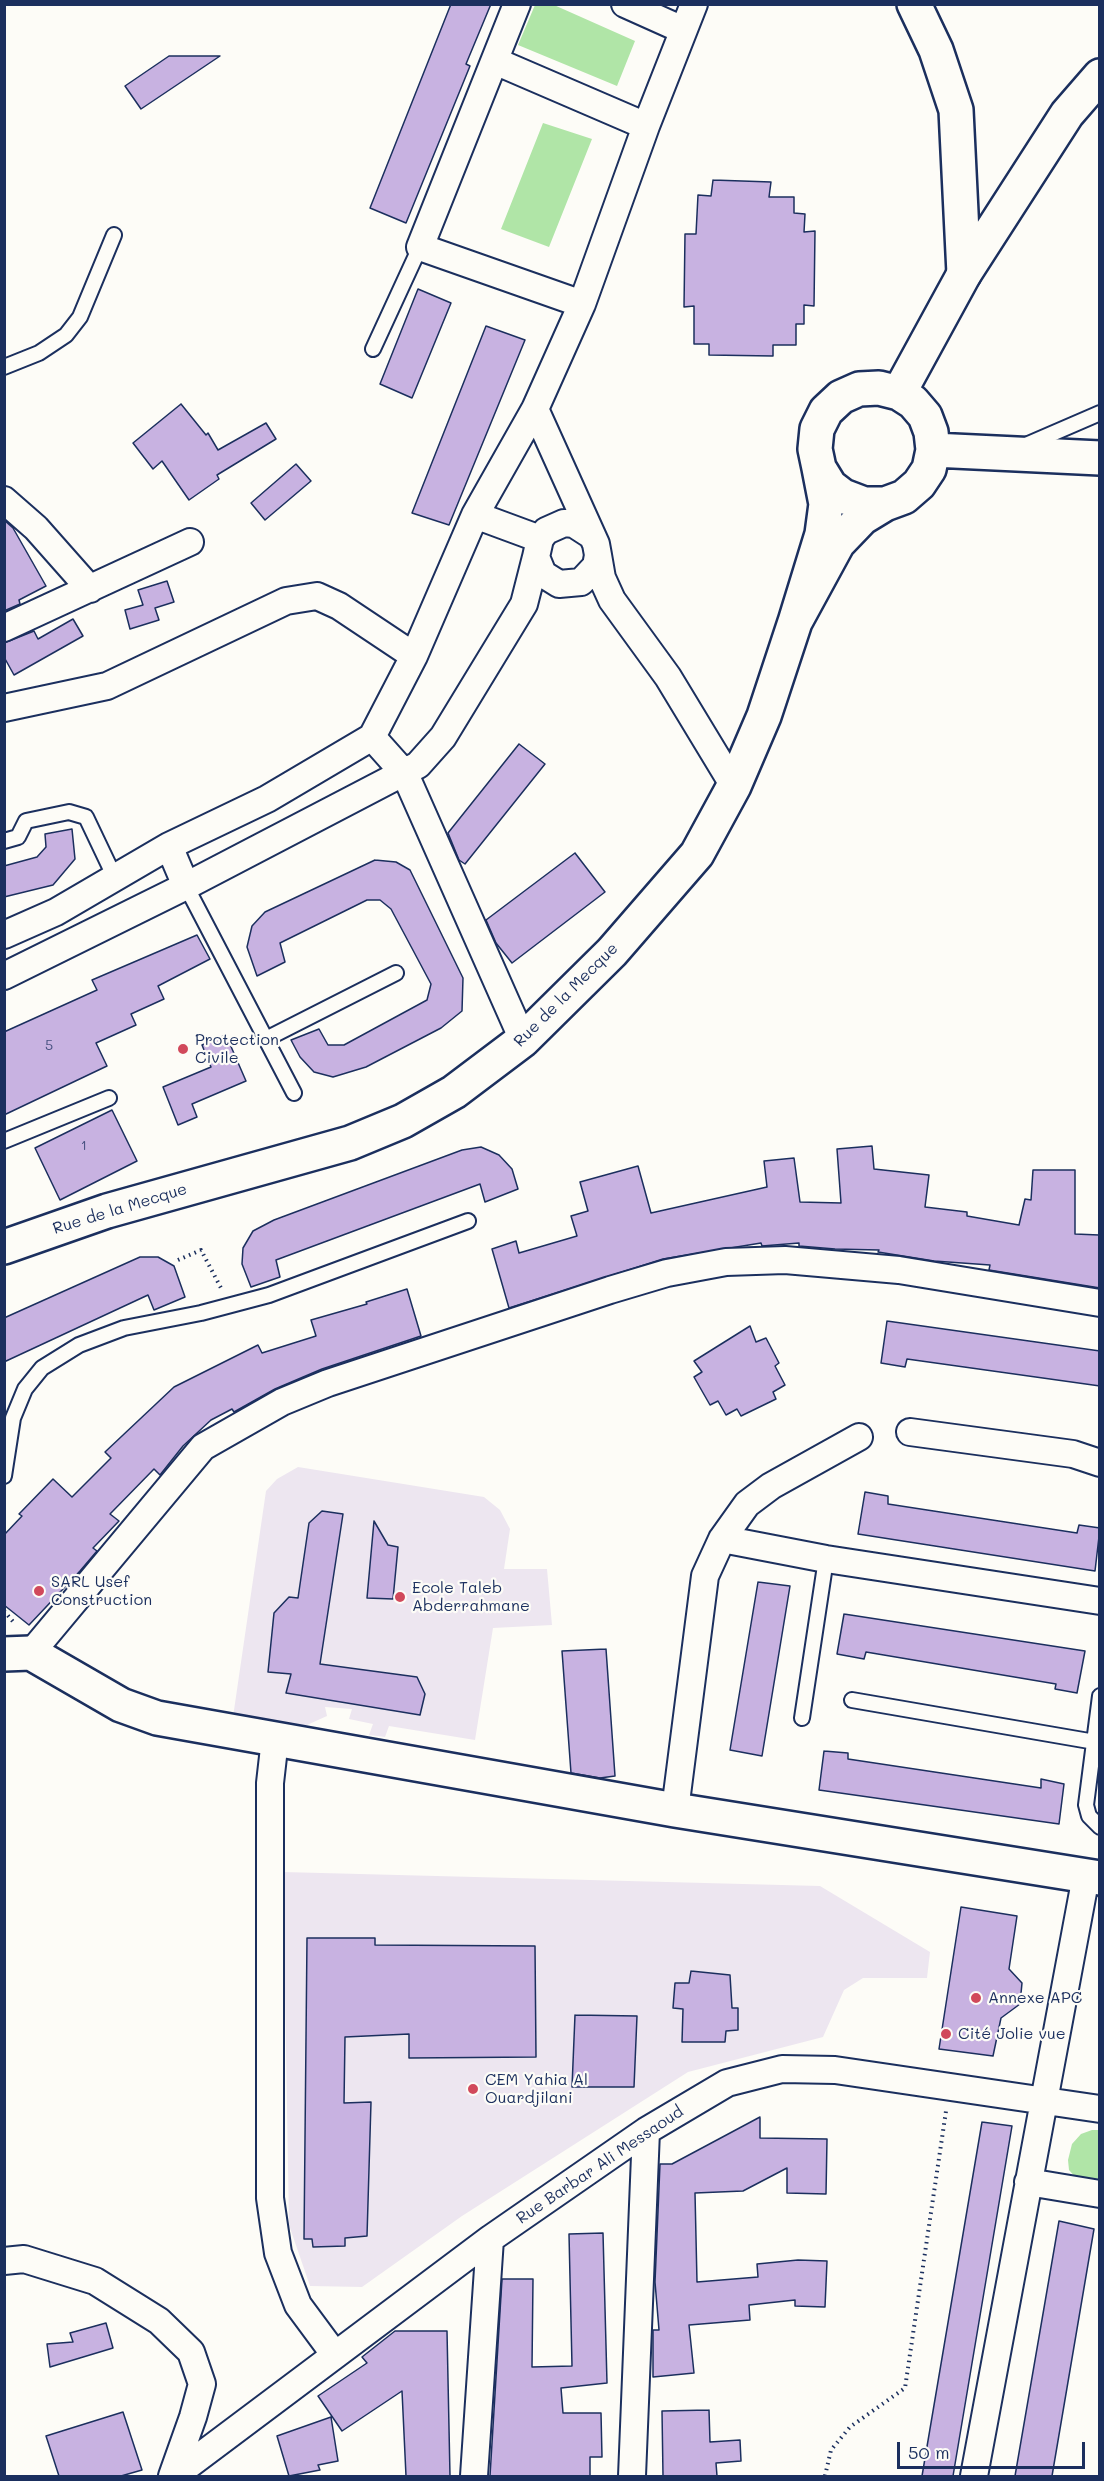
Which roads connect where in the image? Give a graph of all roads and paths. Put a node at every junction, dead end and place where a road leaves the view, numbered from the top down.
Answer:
1 (517, 4) edge
2 (625, 4) edge
3 (694, 4) edge
4 (914, 4) edge
5 (683, 30) junction
6 (495, 61) junction
7 (1100, 76) edge
8 (646, 126) junction
9 (114, 235) dead end
10 (420, 247) junction
11 (964, 274) junction
12 (582, 304) junction
13 (373, 349) dead end
14 (4, 367) edge
15 (899, 393) junction
16 (535, 409) junction
17 (1100, 412) edge
18 (933, 450) junction
19 (1008, 454) junction
20 (1100, 458) edge
21 (819, 468) junction
22 (4, 500) edge
23 (885, 504) junction
24 (475, 515) junction
25 (190, 542) dead end
26 (595, 545) junction
27 (538, 548) junction
28 (564, 585) junction
29 (90, 589) junction
30 (612, 600) junction
31 (524, 604) junction
32 (795, 622) junction
33 (4, 628) edge
34 (414, 656) junction
35 (4, 708) edge
36 (372, 737) junction
37 (405, 774) junction
38 (734, 786) junction
39 (4, 842) edge
40 (169, 846) junction
41 (115, 878) junction
42 (186, 886) junction
43 (4, 935) edge
44 (396, 973) dead end
45 (4, 976) edge
46 (266, 1039) junction
47 (523, 1041) junction
48 (294, 1092) dead end
49 (109, 1098) dead end
50 (4, 1141) edge
51 (468, 1221) dead end
52 (4, 1247) edge
53 (178, 1260) dead end
54 (1100, 1303) edge
55 (230, 1306) junction
56 (910, 1432) dead end
57 (859, 1437) dead end
58 (1100, 1463) edge
59 (4, 1476) edge
60 (722, 1539) junction
61 (825, 1559) junction
62 (1100, 1601) edge
63 (18, 1654) edge
64 (1100, 1696) edge
65 (852, 1700) dead end
66 (802, 1718) dead end
67 (275, 1739) junction
68 (1095, 1742) junction
69 (675, 1810) junction
70 (1100, 1827) edge
71 (1093, 1877) edge
72 (950, 2086) junction
73 (1043, 2099) junction
74 (1100, 2109) edge
75 (646, 2131) junction
76 (1028, 2182) junction
77 (1100, 2194) edge
78 (490, 2239) junction
79 (4, 2261) edge
80 (335, 2355) junction
81 (173, 2476) edge
82 (474, 2476) edge
83 (632, 2476) edge
84 (825, 2476) edge
85 (974, 2476) edge

1 - 6 street
2 - 5 street
3 - 5 street
4 - 11 main road
5 - 8 street
6 - 8 street
6 - 10 street
7 - 11 main road
8 - 12 street
9 - 14 lane
10 - 12 street
10 - 13 lane
11 - 15 main road
12 - 16 street
15 - 18 main road
15 - 21 main road
16 - 24 street
16 - 26 street
17 - 19 lane
18 - 19 main road
18 - 23 main road
19 - 20 main road
21 - 23 main road
21 - 32 main road
22 - 29 street
23 - 32 main road
24 - 27 street
24 - 34 street
25 - 29 street
26 - 27 street
26 - 28 street
26 - 30 street
27 - 28 street
27 - 31 street
28 - 30 street
28 - 31 street
29 - 33 street
30 - 38 street
31 - 37 street
32 - 38 main road, Rue de la Mecque
34 - 35 street
34 - 36 street
36 - 37 street
36 - 40 street
37 - 42 street
37 - 47 street
38 - 47 main road, Rue de la Mecque
39 - 41 lane
40 - 41 street
40 - 42 street
41 - 43 street
42 - 45 street
42 - 46 lane
44 - 46 lane
46 - 48 lane
47 - 52 main road, Rue de la Mecque
49 - 50 lane
51 - 55 lane
53 - 55 path
54 - 63 street
55 - 59 lane
56 - 58 street
57 - 60 street
60 - 61 street
60 - 69 street
61 - 62 street
61 - 66 lane
63 - 67 main road
64 - 68 lane
65 - 68 lane
67 - 69 main road
67 - 80 street
68 - 70 lane
69 - 71 main road
71 - 73 street
72 - 73 street, Rue Barbar Ali Messaoud
72 - 75 street, Rue Barbar Ali Messaoud
72 - 84 path
73 - 74 street, Rue Barbar Ali Messaoud
73 - 76 street
75 - 78 street, Rue Barbar Ali Messaoud
75 - 83 street
76 - 77 street
76 - 85 street
78 - 80 street, Rue Barbar Ali Messaoud
78 - 82 street
79 - 81 street
80 - 81 street, Rue Barbar Ali Messaoud

